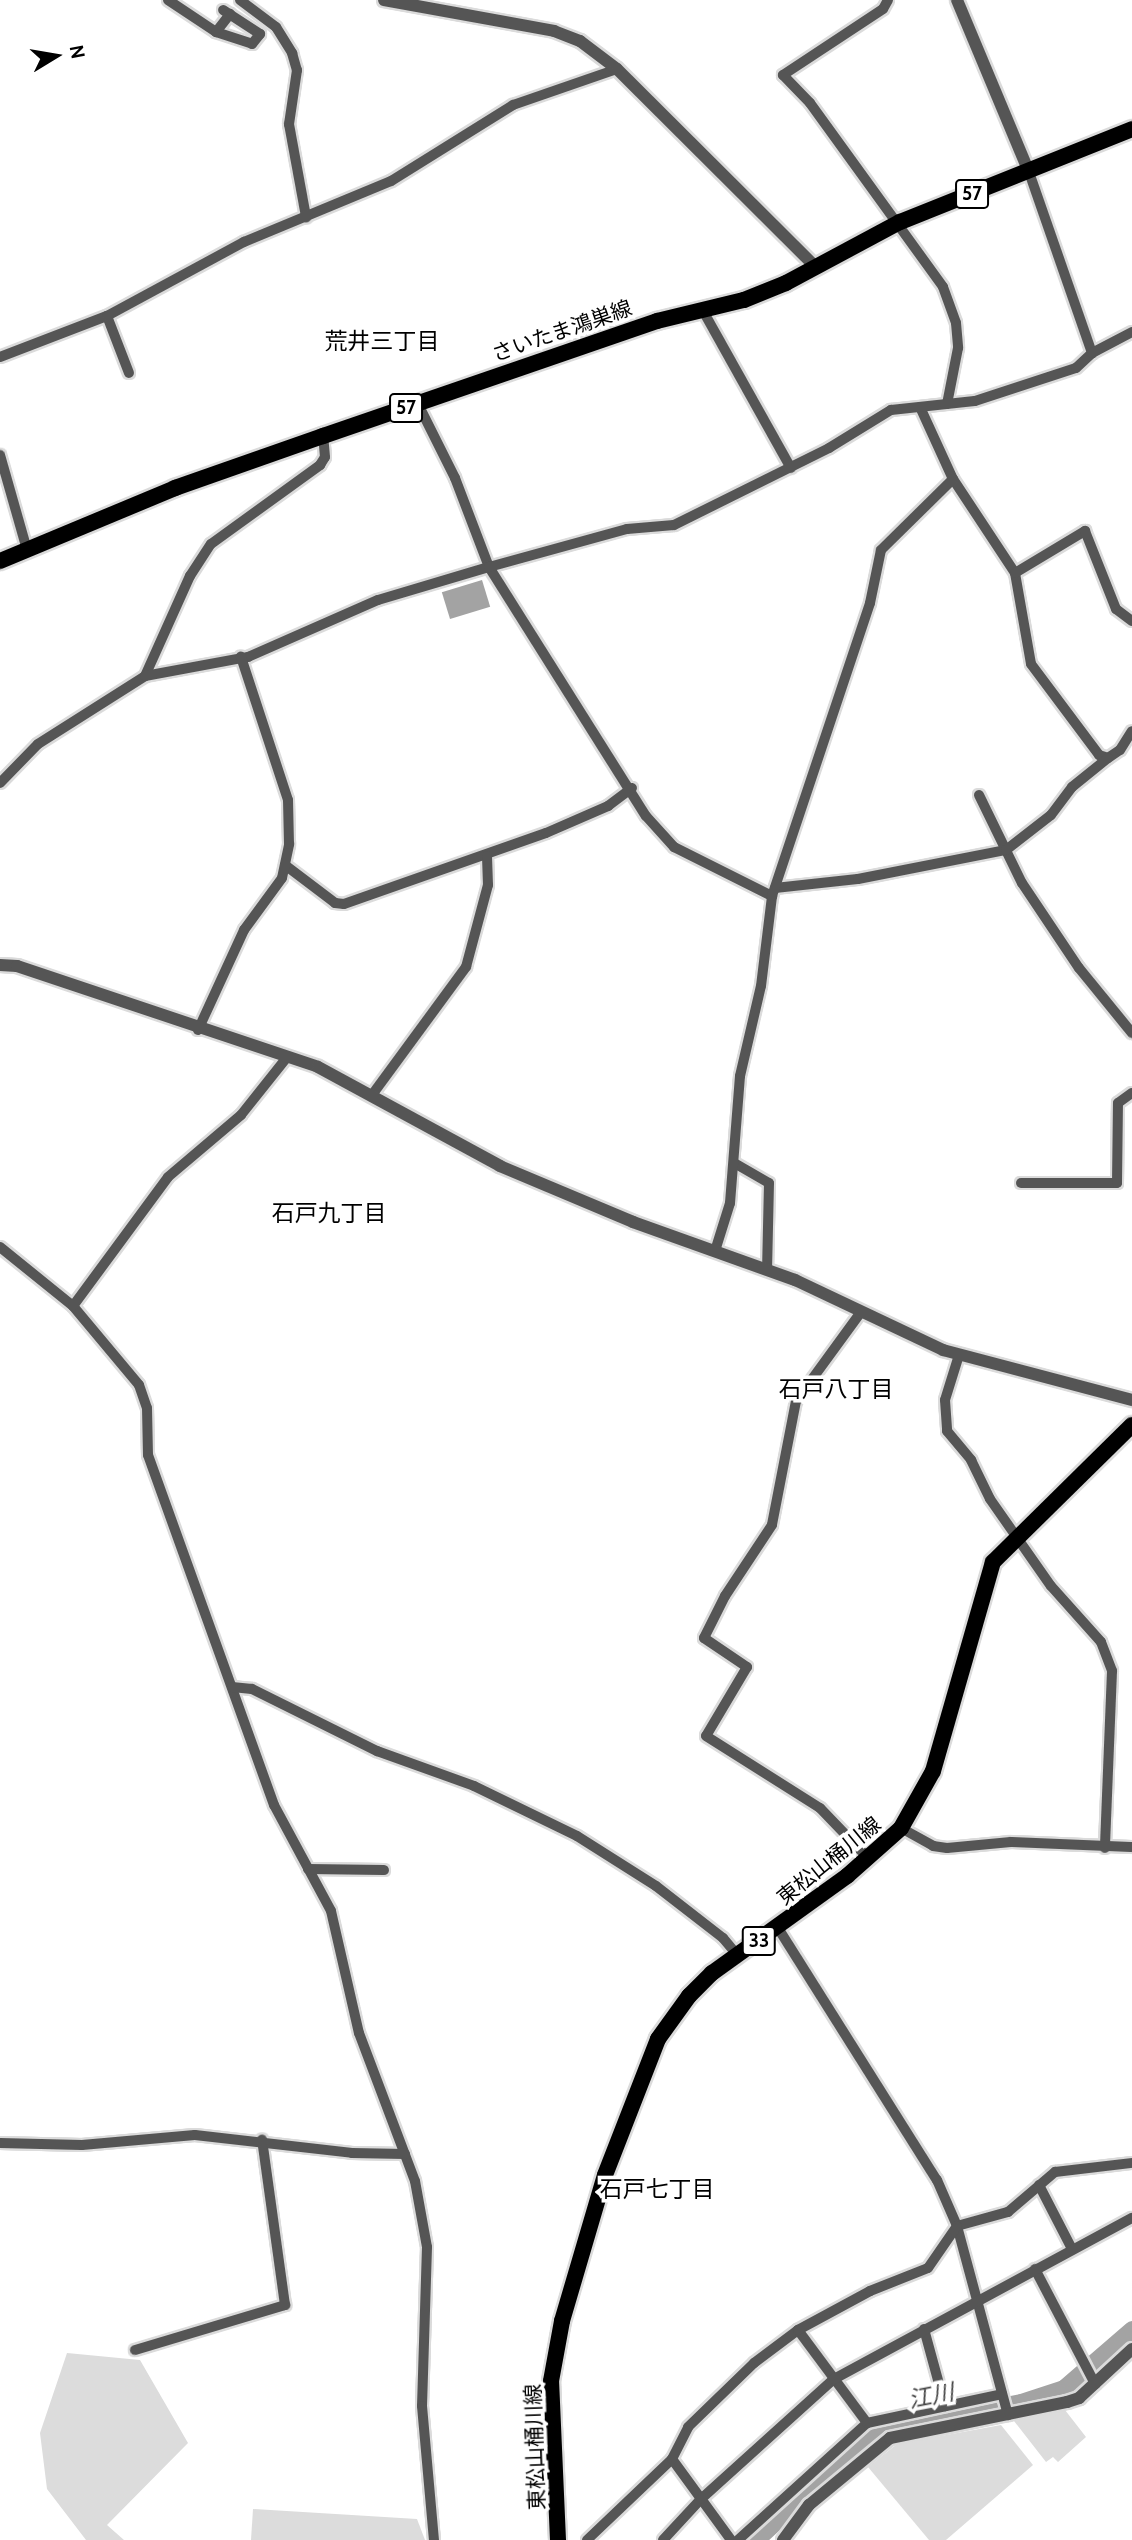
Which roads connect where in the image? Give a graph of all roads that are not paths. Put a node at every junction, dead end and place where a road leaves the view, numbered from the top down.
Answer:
1 (168, 0) edge
2 (240, 0) edge
3 (384, 0) edge
4 (888, 0) edge
5 (957, 0) edge
6 (405, 1) edge
7 (216, 32) junction
8 (617, 69) junction
9 (1132, 129) edge
10 (1029, 172) junction
11 (306, 217) junction
12 (900, 222) junction
13 (815, 266) junction
14 (702, 309) junction
15 (107, 316) junction
16 (1132, 332) edge
17 (1092, 353) junction
18 (0, 357) edge
19 (129, 373) dead end
20 (418, 404) junction
21 (947, 404) junction
22 (919, 407) junction
23 (323, 436) junction
24 (0, 455) edge
25 (790, 468) junction
26 (953, 479) junction
27 (26, 547) junction
28 (0, 561) edge
29 (489, 566) junction
30 (1015, 573) junction
31 (1132, 621) edge
32 (241, 657) junction
33 (145, 676) junction
34 (1132, 731) edge
35 (1108, 758) junction
36 (0, 783) edge
37 (632, 788) junction
38 (979, 795) dead end
39 (1006, 850) junction
40 (486, 856) junction
41 (285, 865) junction
42 (774, 892) junction
43 (0, 965) edge
44 (198, 1030) junction
45 (1132, 1033) edge
46 (288, 1056) junction
47 (1132, 1093) edge
48 (372, 1096) junction
49 (736, 1164) junction
50 (1021, 1183) dead end
51 (0, 1247) edge
52 (715, 1251) junction
53 (767, 1269) junction
54 (73, 1306) junction
55 (861, 1312) junction
56 (959, 1355) junction
57 (1132, 1400) edge
58 (1132, 1425) edge
59 (1016, 1535) junction
60 (232, 1687) junction
61 (901, 1828) junction
62 (1132, 1847) edge
63 (1105, 1848) junction
64 (869, 1859) junction
65 (308, 1869) junction
66 (384, 1870) dead end
67 (778, 1928) junction
68 (738, 1956) junction
69 (262, 2140) junction
70 (0, 2143) edge
71 (405, 2154) junction
72 (1132, 2164) edge
73 (1039, 2185) junction
74 (1132, 2218) edge
75 (957, 2226) junction
76 (1072, 2249) junction
77 (1035, 2269) junction
78 (977, 2300) junction
79 (924, 2329) junction
80 (798, 2330) junction
81 (1132, 2349) edge
82 (135, 2350) dead end
83 (834, 2379) junction
84 (1095, 2384) junction
85 (1002, 2394) junction
86 (945, 2406) junction
87 (1008, 2414) junction
88 (867, 2423) junction
89 (672, 2459) junction
90 (701, 2499) junction
91 (434, 2540) edge
92 (558, 2540) edge
93 (587, 2540) edge
94 (663, 2540) edge
95 (731, 2540) edge
96 (738, 2540) edge
97 (783, 2540) edge

1 - 7 street
2 - 11 street
3 - 6 street
4 - 12 street
5 - 10 street
6 - 8 street
7 - 7 street
8 - 11 street
8 - 13 street
9 - 10 main road, さいたま鴻巣線 / 57
10 - 12 main road, さいたま鴻巣線 / 57
10 - 17 street
11 - 15 street
12 - 13 main road, さいたま鴻巣線 / 57
12 - 21 street
13 - 14 main road, さいたま鴻巣線 / 57
14 - 20 main road, さいたま鴻巣線 / 57
14 - 25 street
15 - 18 street
15 - 19 street
16 - 17 street
17 - 21 street
20 - 23 main road, さいたま鴻巣線 / 57
20 - 29 street
21 - 22 street
22 - 25 street
22 - 26 street
23 - 27 main road, さいたま鴻巣線 / 57
23 - 33 street
24 - 27 street
25 - 29 street
26 - 30 street
26 - 42 street
27 - 28 main road, さいたま鴻巣線 / 57
29 - 32 street
29 - 37 street
30 - 31 street
30 - 35 street
32 - 33 street
32 - 41 street
33 - 36 street
34 - 35 street
35 - 39 street
37 - 40 street
37 - 42 street
38 - 39 street
39 - 42 street
39 - 45 street
40 - 41 street
40 - 48 street
41 - 44 street
42 - 49 street
43 - 44 street
44 - 46 street
46 - 48 street
46 - 54 street
47 - 50 street
48 - 52 street
49 - 52 street
49 - 53 street
51 - 54 street
52 - 53 street
53 - 55 street
54 - 60 street
55 - 56 street
55 - 64 street
56 - 57 street
56 - 59 street
58 - 59 main road, 東松山桶川線 / 33
59 - 61 main road, 東松山桶川線 / 33
59 - 63 street
60 - 65 street
60 - 68 street
61 - 63 street
61 - 64 main road, 東松山桶川線 / 33
62 - 63 street
64 - 67 main road, 東松山桶川線 / 33
65 - 66 street
65 - 71 street
67 - 68 main road, 東松山桶川線 / 33
67 - 75 street
68 - 92 main road, 東松山桶川線 / 33
69 - 70 street
69 - 71 street
69 - 82 street
71 - 91 street
72 - 73 street
73 - 75 street
73 - 76 street
74 - 76 street
75 - 78 street
75 - 80 street
76 - 77 street
77 - 78 street
77 - 84 street
78 - 79 street
78 - 85 street
79 - 83 street
79 - 86 street
80 - 83 street
80 - 89 street
81 - 84 street
83 - 88 street
83 - 90 street
84 - 87 street
85 - 86 street
85 - 87 street
86 - 88 street
87 - 97 street
88 - 96 street
89 - 90 street
89 - 93 street
90 - 94 street
90 - 95 street

